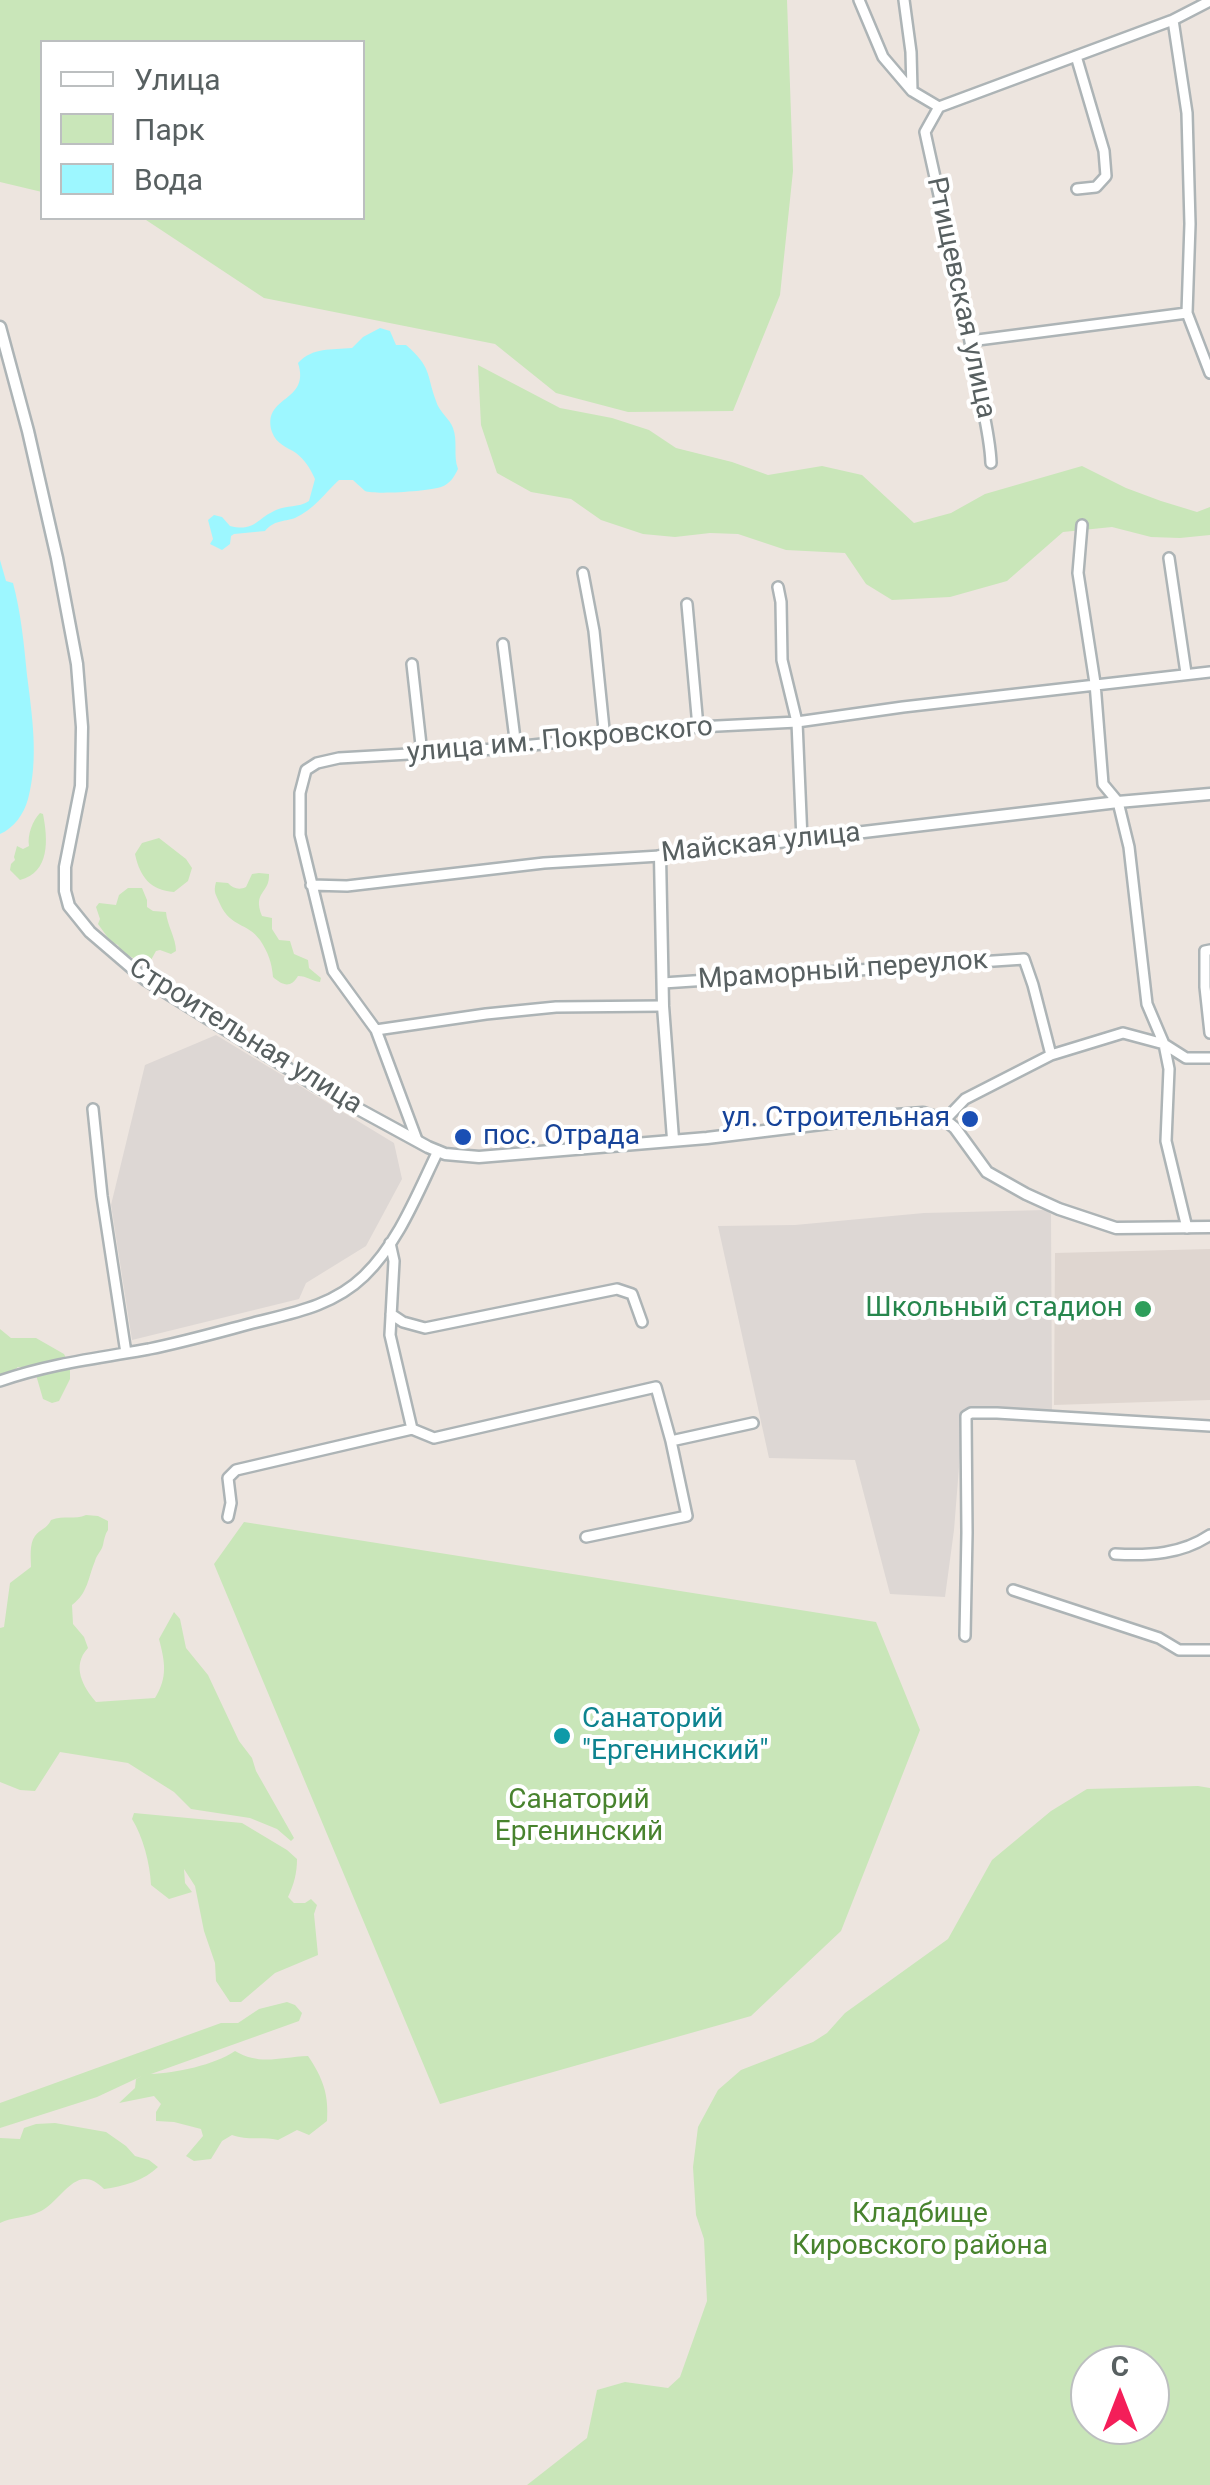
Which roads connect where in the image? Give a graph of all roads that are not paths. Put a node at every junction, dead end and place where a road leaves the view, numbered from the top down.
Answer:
1 (858, 0) edge
2 (904, 0) edge
3 (1210, 1) edge
4 (1173, 20) junction
5 (1076, 56) junction
6 (912, 91) junction
7 (939, 107) junction
8 (1077, 189) dead end
9 (1188, 313) junction
10 (0, 327) edge
11 (970, 341) junction
12 (1210, 372) edge
13 (991, 463) dead end
14 (1082, 526) dead end
15 (1169, 558) dead end
16 (583, 574) dead end
17 (778, 587) dead end
18 (688, 604) dead end
19 (503, 644) dead end
20 (412, 664) dead end
21 (1210, 672) edge
22 (1186, 674) junction
23 (1095, 682) junction
24 (797, 722) junction
25 (698, 727) junction
26 (605, 738) junction
27 (516, 747) junction
28 (422, 754) junction
29 (1210, 794) edge
30 (1118, 802) junction
31 (802, 840) junction
32 (660, 856) junction
33 (311, 885) junction
34 (1210, 950) edge
35 (663, 983) junction
36 (663, 1006) junction
37 (376, 1030) junction
38 (1210, 1033) edge
39 (1164, 1044) junction
40 (1052, 1054) junction
41 (1210, 1058) edge
42 (92, 1109) dead end
43 (945, 1120) junction
44 (672, 1139) junction
45 (417, 1140) junction
46 (438, 1151) junction
47 (1210, 1227) edge
48 (1187, 1228) junction
49 (390, 1243) junction
50 (391, 1314) junction
51 (642, 1322) dead end
52 (126, 1353) junction
53 (0, 1382) edge
54 (753, 1423) dead end
55 (1210, 1426) edge
56 (412, 1429) junction
57 (672, 1441) junction
58 (228, 1517) dead end
59 (1210, 1535) edge
60 (586, 1537) dead end
61 (1116, 1554) dead end
62 (1013, 1590) dead end
63 (965, 1636) dead end
64 (1210, 1650) edge

1 - 6 street
2 - 6 street
3 - 4 street
4 - 5 street
4 - 9 street
5 - 7 street
5 - 8 street
6 - 7 street
7 - 11 street, Ртищевская улица
9 - 11 street
9 - 12 street
10 - 45 street, Строительная улица
11 - 13 street, Ртищевская улица
14 - 23 street
15 - 22 street
16 - 26 street
17 - 24 street
18 - 25 street
19 - 27 street
20 - 28 street
21 - 22 street, улица им. Покровского
22 - 23 street, улица им. Покровского
23 - 24 street, улица им. Покровского
23 - 30 street
24 - 25 street, улица им. Покровского
24 - 31 street
25 - 26 street, улица им. Покровского
26 - 27 street, улица им. Покровского
27 - 28 street, улица им. Покровского
28 - 33 street, улица им. Покровского
29 - 30 street, Майская улица
30 - 31 street, Майская улица
30 - 39 street
31 - 32 street, Майская улица
32 - 33 street, Майская улица
32 - 35 street
33 - 37 street, улица им. Покровского
34 - 38 street
35 - 36 street
35 - 40 street, Мраморный переулок
36 - 37 street
36 - 44 street
37 - 45 street, улица им. Покровского
39 - 40 street
39 - 41 street
39 - 48 street
40 - 43 street
42 - 52 street
43 - 44 street, Строительная улица
43 - 48 street
44 - 46 street, Строительная улица
45 - 46 street, Строительная улица
46 - 49 street
47 - 48 street
49 - 50 street
49 - 52 street
50 - 51 street
50 - 56 street
52 - 53 street
54 - 57 street
55 - 63 street
56 - 57 street
56 - 58 street
57 - 60 street
59 - 61 street
62 - 64 street

